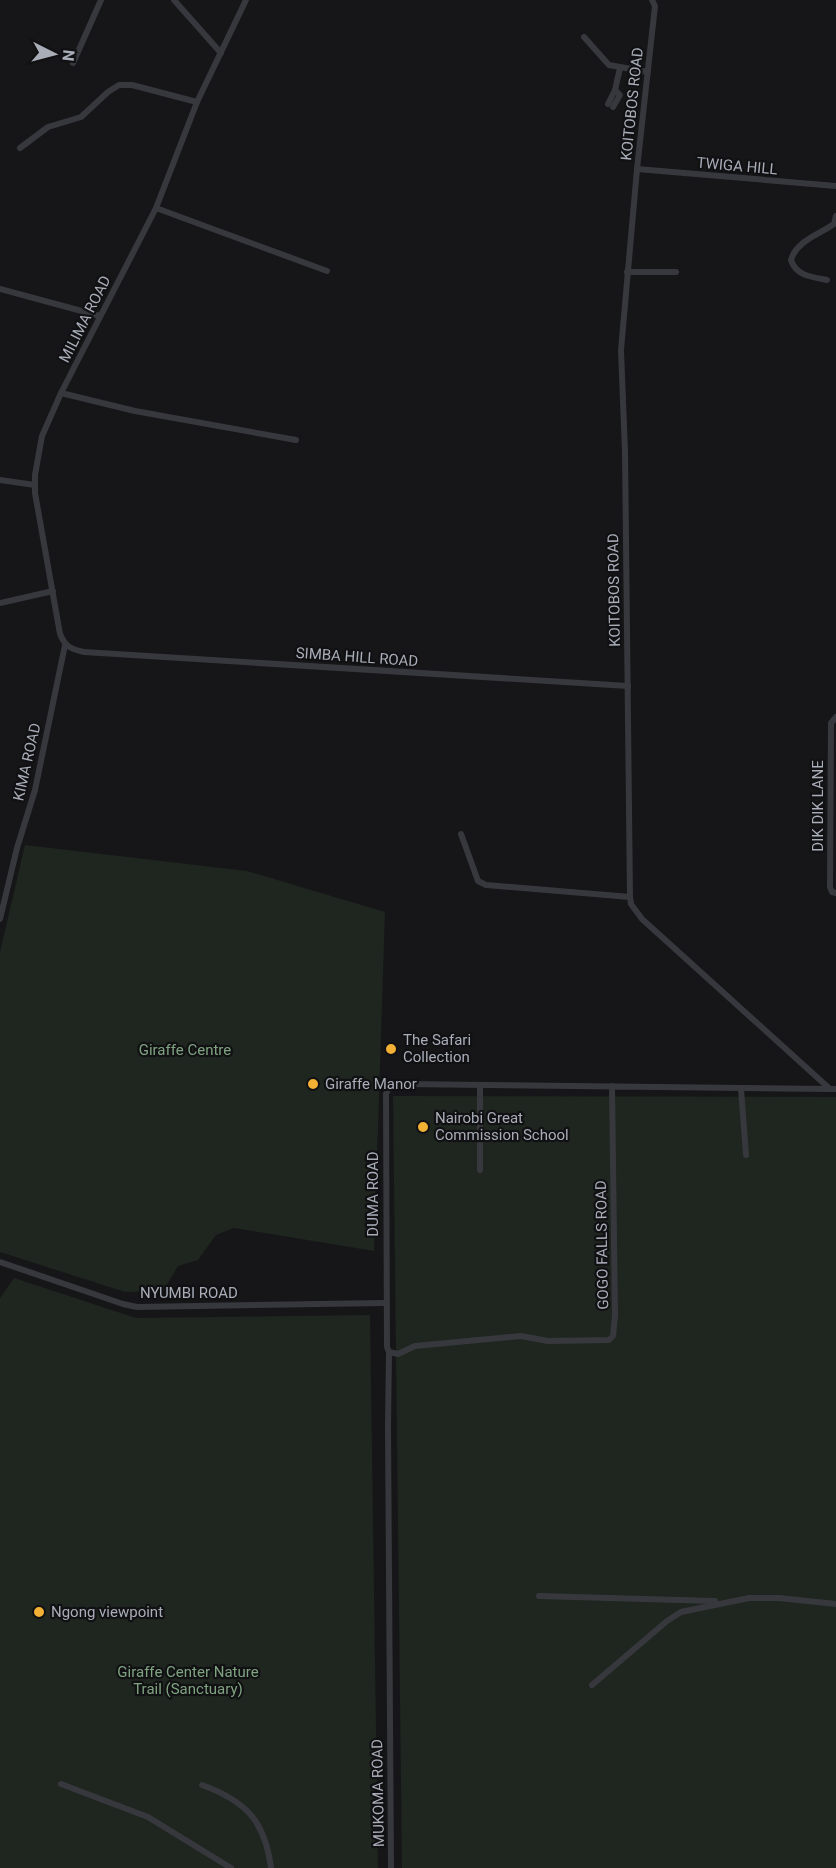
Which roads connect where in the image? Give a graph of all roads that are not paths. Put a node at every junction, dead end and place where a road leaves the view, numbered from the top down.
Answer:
1 (101, 0) edge
2 (174, 0) edge
3 (246, 0) edge
4 (656, 2) edge
5 (581, 48) dead end
6 (221, 52) junction
7 (73, 63) dead end
8 (620, 68) junction
9 (648, 72) junction
10 (197, 102) junction
11 (610, 106) dead end
12 (20, 148) dead end
13 (637, 169) junction
14 (836, 186) edge
15 (156, 208) junction
16 (836, 216) edge
17 (327, 271) dead end
18 (627, 272) junction
19 (676, 272) dead end
20 (827, 280) dead end
21 (0, 289) edge
22 (99, 316) junction
23 (61, 393) junction
24 (296, 440) dead end
25 (0, 480) edge
26 (35, 485) junction
27 (53, 591) junction
28 (0, 603) edge
29 (65, 645) junction
30 (628, 686) junction
31 (836, 717) edge
32 (461, 834) dead end
33 (836, 893) edge
34 (630, 897) junction
35 (0, 919) edge
36 (480, 1085) junction
37 (612, 1086) junction
38 (741, 1089) junction
39 (833, 1089) edge
40 (747, 1155) dead end
41 (480, 1170) dead end
42 (0, 1262) edge
43 (385, 1303) junction
44 (389, 1352) junction
45 (539, 1596) dead end
46 (730, 1601) junction
47 (836, 1604) edge
48 (592, 1684) dead end
49 (62, 1784) dead end
50 (202, 1785) dead end
51 (231, 1868) edge
52 (271, 1868) edge
53 (391, 1868) edge

1 - 7 street
2 - 6 street
3 - 6 street, MILIMA ROAD
4 - 9 street, KOITOBOS ROAD
5 - 8 street
6 - 10 street, MILIMA ROAD
8 - 9 street
8 - 11 street
9 - 13 street, KOITOBOS ROAD
10 - 12 street
10 - 15 street, MILIMA ROAD
13 - 14 street, TWIGA HILL
13 - 18 street, KOITOBOS ROAD
15 - 17 street
15 - 22 street, MILIMA ROAD
16 - 20 street
18 - 19 street
18 - 30 street, KOITOBOS ROAD
21 - 22 street
22 - 23 street, MILIMA ROAD
23 - 24 street
23 - 26 street, MILIMA ROAD
25 - 26 street
26 - 27 street, MILIMA ROAD
27 - 28 street
27 - 29 street, MILIMA ROAD
29 - 30 street, SIMBA HILL ROAD
29 - 35 street, KIMA ROAD
30 - 34 street, KOITOBOS ROAD
31 - 33 street, DIK DIK LANE
32 - 34 street
34 - 39 street
36 - 37 street
36 - 41 street
36 - 43 street, DUMA ROAD
37 - 38 street
37 - 44 street, GOGO FALLS ROAD
38 - 39 street
38 - 40 street
42 - 43 street, NYUMBI ROAD
43 - 44 street, DUMA ROAD
44 - 53 street, MUKOMA ROAD
45 - 46 street
46 - 47 street
46 - 48 street
49 - 51 street
50 - 52 street

